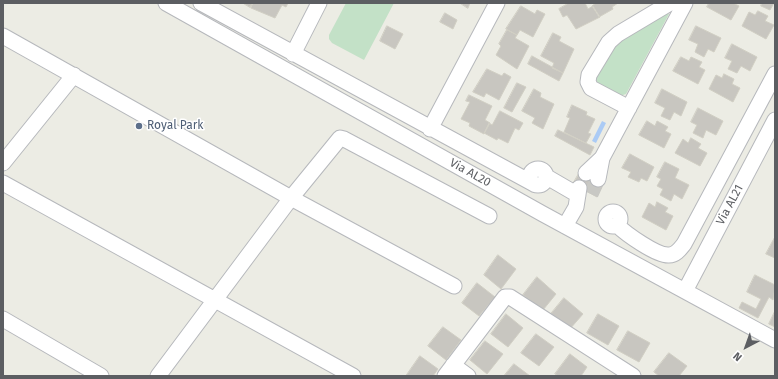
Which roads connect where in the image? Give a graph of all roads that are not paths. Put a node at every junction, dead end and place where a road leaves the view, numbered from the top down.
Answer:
1 (166, 3) edge
2 (201, 3) edge
3 (319, 3) edge
4 (497, 3) edge
5 (670, 3) edge
6 (685, 3) edge
7 (3, 36) edge
8 (293, 54) junction
9 (775, 74) edge
10 (74, 75) junction
11 (629, 108) junction
12 (775, 120) edge
13 (430, 129) junction
14 (3, 163) edge
15 (592, 176) tunnel mouth
16 (3, 183) edge
17 (291, 198) junction
18 (489, 216) dead end
19 (617, 225) dead end
20 (565, 226) junction
21 (454, 286) dead end
22 (685, 291) junction
23 (214, 300) junction
24 (3, 319) edge
25 (775, 340) edge
26 (449, 371) edge
27 (101, 376) edge
28 (158, 376) edge
29 (353, 376) edge
30 (468, 376) edge
31 (633, 376) edge

1 - 20 street, Via AL20
2 - 8 street
3 - 8 street
4 - 13 street
5 - 11 street
6 - 11 street
7 - 10 street
8 - 13 street
9 - 19 street
10 - 14 street
10 - 17 street
11 - 15 street
12 - 22 street, Via AL21
13 - 20 street
16 - 23 street
17 - 18 street
17 - 21 street
17 - 23 street
20 - 22 street, Via AL20
22 - 25 street, Via AL20
23 - 28 street
23 - 29 street
24 - 27 street
26 - 30 street
26 - 31 street

